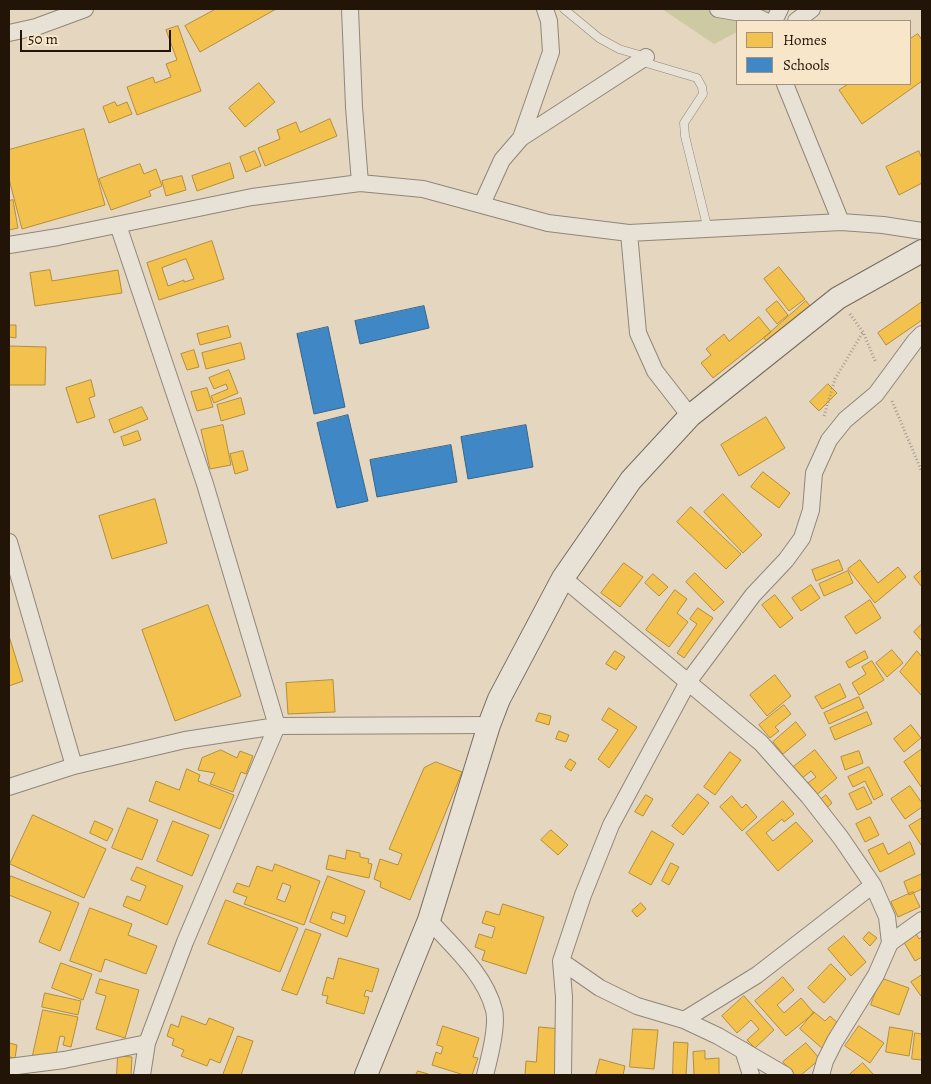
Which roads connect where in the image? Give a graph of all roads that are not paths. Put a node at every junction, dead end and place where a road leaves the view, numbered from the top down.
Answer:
1 (86, 9) edge
2 (350, 9) edge
3 (545, 9) edge
4 (564, 9) edge
5 (718, 9) edge
6 (812, 9) edge
7 (763, 20) edge
8 (797, 20) edge
9 (9, 33) edge
10 (646, 57) junction
11 (785, 85) edge
12 (521, 138) junction
13 (360, 183) junction
14 (482, 204) junction
15 (841, 222) junction
16 (118, 225) junction
17 (708, 230) junction
18 (922, 231) edge
19 (629, 233) junction
20 (9, 245) edge
21 (922, 251) edge
22 (922, 334) edge
23 (690, 416) junction
24 (9, 542) edge
25 (563, 578) junction
26 (688, 682) junction
27 (489, 725) junction
28 (277, 726) junction
29 (74, 766) junction
30 (9, 787) edge
31 (874, 885) junction
32 (429, 920) junction
33 (922, 920) edge
34 (890, 943) junction
35 (561, 961) junction
36 (684, 1020) junction
37 (146, 1043) junction
38 (743, 1050) junction
39 (9, 1067) edge
40 (142, 1075) edge
41 (366, 1075) edge
42 (485, 1075) edge
43 (563, 1075) edge
44 (751, 1075) edge
45 (785, 1075) edge
46 (821, 1075) edge

1 - 9 street
2 - 13 street
3 - 12 street
4 - 10 lane
5 - 7 street
6 - 8 street
10 - 12 street
10 - 17 lane
11 - 15 street
12 - 14 street
13 - 14 street
13 - 16 street
14 - 19 street
15 - 17 street
15 - 18 street
16 - 20 street
16 - 28 street
17 - 19 street
19 - 23 street
21 - 23 street
22 - 26 street
23 - 25 street
24 - 29 street
25 - 26 street
25 - 27 street
26 - 31 street
26 - 35 street
27 - 28 street
27 - 32 street
28 - 29 street
28 - 37 street
29 - 30 street
31 - 34 street
31 - 36 street
32 - 41 street
32 - 42 street
33 - 34 street
34 - 46 street
35 - 36 street
35 - 43 street
36 - 38 street
37 - 39 street
37 - 40 street
38 - 44 street
38 - 45 street

